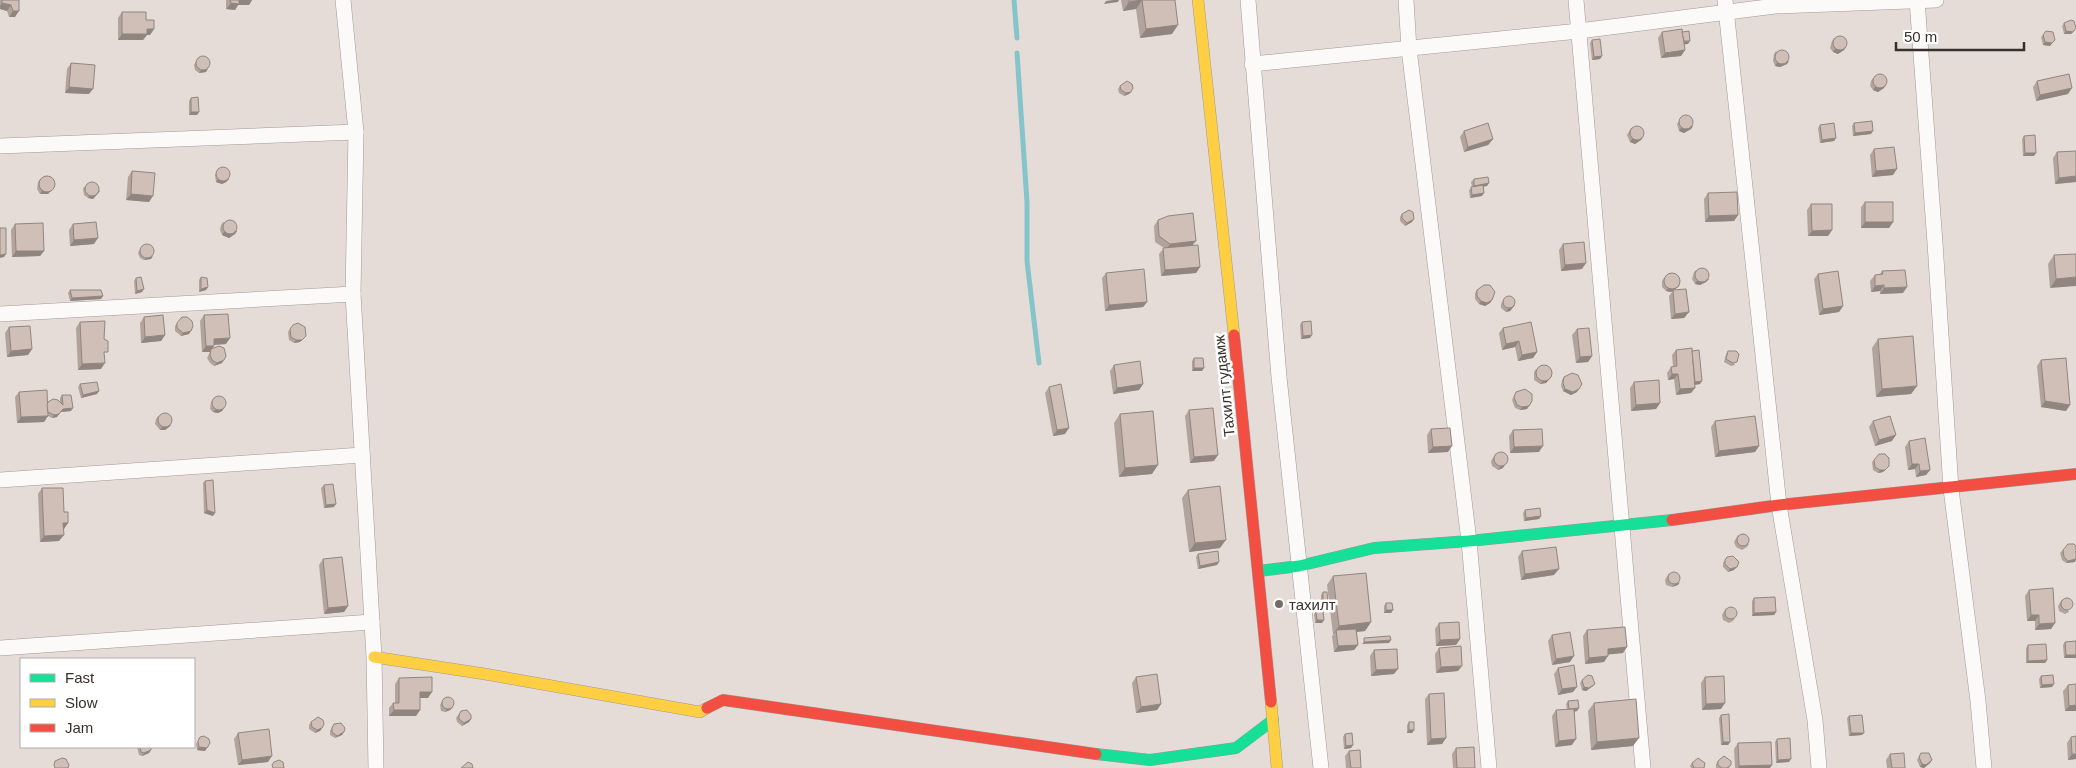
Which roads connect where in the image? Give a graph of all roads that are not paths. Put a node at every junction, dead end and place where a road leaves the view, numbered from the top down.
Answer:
1 (343, 0) edge
2 (1198, 0) edge
3 (1248, 0) edge
4 (1406, 0) edge
5 (1576, 0) edge
6 (1917, 0) edge
7 (1936, 0) edge
8 (1726, 6) edge
9 (1579, 31) junction
10 (1409, 50) junction
11 (1252, 64) junction
12 (356, 132) junction
13 (0, 146) edge
14 (353, 294) junction
15 (0, 314) edge
16 (362, 455) junction
17 (2076, 474) edge
18 (0, 480) edge
19 (1951, 489) junction
20 (1779, 505) junction
21 (1621, 525) junction
22 (1468, 541) junction
23 (1299, 566) junction
24 (1259, 571) junction
25 (372, 622) junction
26 (0, 648) edge
27 (374, 657) junction
28 (1273, 720) junction
29 (376, 768) edge
30 (1277, 768) edge
31 (1321, 768) edge
32 (1489, 768) edge
33 (1643, 768) edge
34 (1819, 768) edge
35 (1984, 768) edge

1 - 12 street
2 - 24 street, Тахилт гудамж
3 - 11 street
4 - 10 street
5 - 9 street
6 - 7 street
6 - 8 street
6 - 19 street
8 - 9 street
8 - 20 street
9 - 10 street
9 - 21 street
10 - 11 street
10 - 22 street
11 - 23 street
12 - 13 street
12 - 14 street
14 - 15 street
14 - 16 street
16 - 18 street
16 - 25 street
17 - 19 street
19 - 20 street
19 - 35 street
20 - 21 street
20 - 34 street
21 - 22 street
21 - 33 street
22 - 23 street
22 - 32 street
23 - 24 street
23 - 31 street
24 - 28 street, Тахилт гудамж
25 - 26 street
25 - 27 street
27 - 28 street
27 - 29 street
28 - 30 street, Тахилт гудамж

